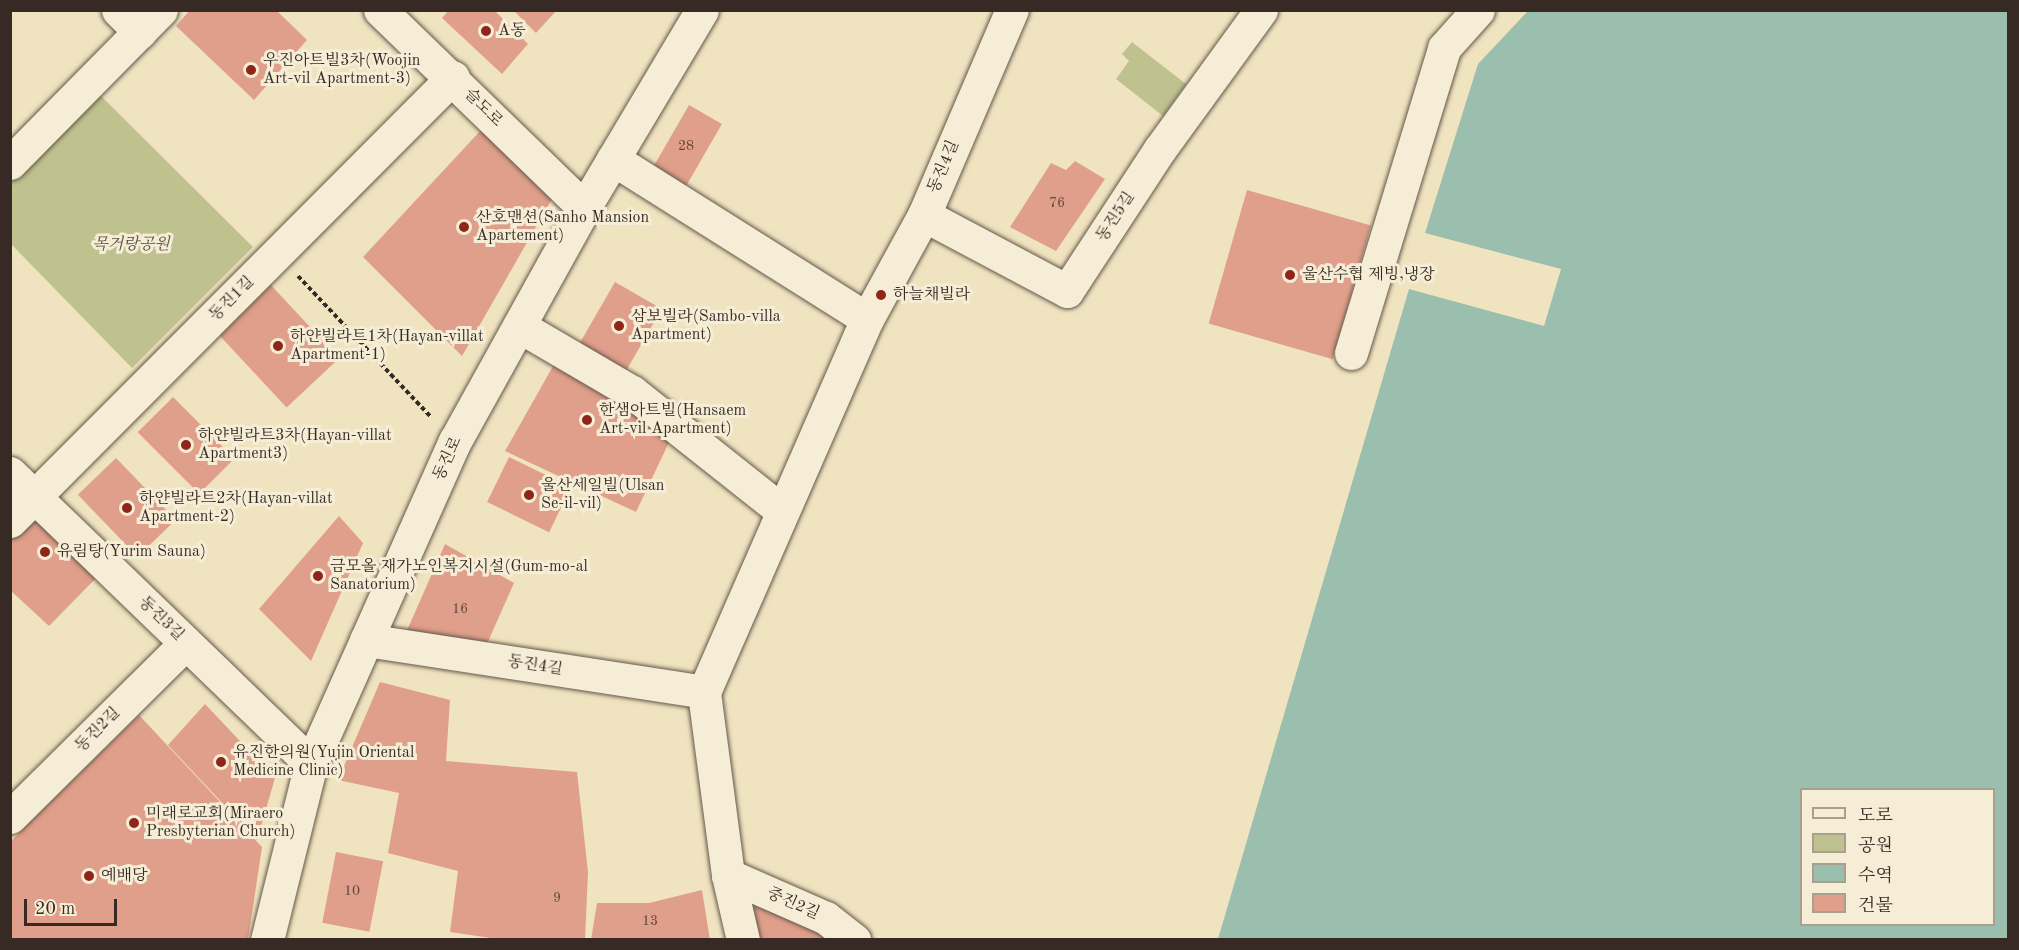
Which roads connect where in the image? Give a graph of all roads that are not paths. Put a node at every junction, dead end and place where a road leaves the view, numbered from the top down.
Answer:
1 (380, 10) edge
2 (702, 10) edge
3 (1012, 10) edge
4 (1261, 10) edge
5 (1479, 10) edge
6 (140, 18) edge
7 (453, 77) junction
8 (614, 159) junction
9 (10, 163) edge
10 (584, 208) junction
11 (924, 215) junction
12 (867, 320) junction
13 (519, 326) junction
14 (1351, 353) dead end
15 (10, 473) edge
16 (34, 498) junction
17 (782, 511) junction
18 (10, 521) edge
19 (366, 640) junction
20 (186, 642) junction
21 (704, 692) junction
22 (311, 764) junction
23 (10, 817) edge
24 (728, 875) junction
25 (271, 939) edge
26 (743, 939) edge
27 (854, 939) edge

1 - 7 street, 슬도로
2 - 8 street, 동진로
3 - 11 street, 동진4길
4 - 11 street, 동진5길
5 - 14 street
6 - 9 street
7 - 10 street, 슬도로
7 - 16 street, 동진1길
8 - 10 street, 동진로
8 - 12 street
10 - 13 street, 동진로
11 - 12 street, 동진4길
12 - 17 street, 동진4길
13 - 17 street
13 - 19 street, 동진로
15 - 16 street, 동진3길
16 - 18 street, 동진1길
16 - 20 street, 동진3길
17 - 21 street, 동진4길
19 - 21 street, 동진4길
19 - 22 street, 동진로
20 - 22 street, 동진3길
20 - 23 street, 동진2길
21 - 24 street
22 - 25 street, 동진로
24 - 26 street
24 - 27 street, 중진2길

